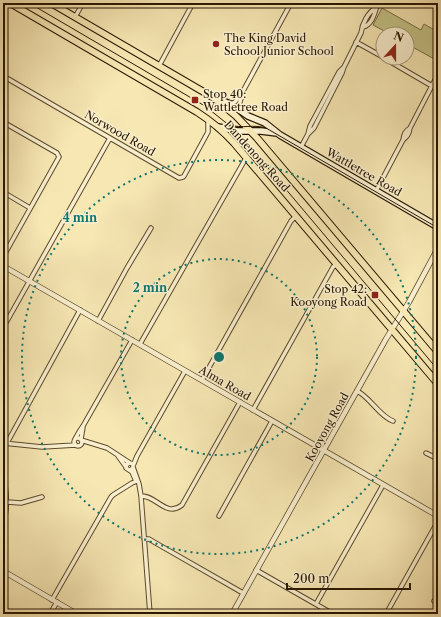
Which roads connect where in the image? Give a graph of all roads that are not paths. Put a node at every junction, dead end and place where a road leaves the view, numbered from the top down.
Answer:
1 (10, 3) edge
2 (51, 3) edge
3 (83, 3) edge
4 (194, 3) edge
5 (292, 3) edge
6 (377, 5) edge
7 (75, 17) junction
8 (356, 42) junction
9 (375, 53) edge
10 (159, 66) junction
11 (398, 66) edge
12 (438, 74) edge
13 (3, 76) edge
14 (432, 86) junction
15 (242, 93) junction
16 (209, 94) junction
17 (230, 104) junction
18 (244, 113) junction
19 (208, 120) junction
20 (3, 122) edge
21 (218, 127) junction
22 (251, 131) junction
23 (208, 132) junction
24 (280, 135) junction
25 (110, 138) junction
26 (301, 147) junction
27 (246, 157) junction
28 (376, 191) junction
29 (3, 192) edge
30 (30, 208) junction
31 (296, 216) junction
32 (438, 227) edge
33 (152, 228) dead end
34 (438, 248) edge
35 (3, 257) edge
36 (337, 264) junction
37 (3, 266) edge
38 (29, 281) junction
39 (80, 310) junction
40 (403, 311) junction
41 (98, 321) junction
42 (3, 328) edge
43 (392, 330) junction
44 (132, 340) junction
45 (140, 344) junction
46 (438, 352) edge
47 (185, 371) junction
48 (202, 380) junction
49 (438, 384) edge
50 (357, 391) junction
51 (240, 402) junction
52 (253, 410) junction
53 (272, 421) junction
54 (392, 421) dead end
55 (83, 426) junction
56 (3, 439) edge
57 (74, 440) junction
58 (81, 440) junction
59 (6, 442) edge
60 (92, 444) junction
61 (78, 445) junction
62 (60, 446) junction
63 (324, 450) junction
64 (426, 453) dead end
65 (117, 455) junction
66 (438, 459) edge
67 (132, 465) junction
68 (126, 467) junction
69 (129, 470) junction
70 (3, 476) edge
71 (137, 481) junction
72 (383, 485) junction
73 (141, 496) junction
74 (42, 497) dead end
75 (7, 502) junction
76 (219, 516) dead end
77 (438, 516) edge
78 (438, 521) edge
79 (3, 529) edge
80 (144, 539) junction
81 (256, 570) junction
82 (3, 571) edge
83 (243, 593) junction
84 (55, 601) junction
85 (434, 601) dead end
86 (316, 604) junction
87 (438, 604) edge
88 (50, 614) edge
89 (77, 614) edge
90 (150, 614) edge
91 (232, 614) edge
92 (333, 614) edge
93 (386, 614) edge

1 - 19 highway, Dandenong Road
2 - 7 highway, Dandenong Road
3 - 7 street
4 - 10 street
5 - 15 street
6 - 8 street
7 - 10 highway, Dandenong Road
8 - 9 street
8 - 26 street
10 - 16 highway, Dandenong Road
11 - 14 street
12 - 14 street
13 - 25 street, Norwood Road
14 - 28 street
15 - 17 street
15 - 18 street
16 - 17 main road, Wattletree Road
16 - 22 highway, Dandenong Road
17 - 18 main road, Wattletree Road
18 - 24 main road, Wattletree Road
19 - 21 highway, Dandenong Road
19 - 23 street, Norwood Road
20 - 30 street
21 - 22 main road, Wattletree Road
21 - 23 street
21 - 27 highway, Dandenong Road
22 - 24 main road, Wattletree Road
22 - 40 highway, Dandenong Road
23 - 25 street, Norwood Road
24 - 26 main road, Wattletree Road
25 - 38 street
26 - 28 main road, Wattletree Road
27 - 31 highway, Dandenong Road
27 - 45 street
28 - 32 main road, Wattletree Road
29 - 30 street
30 - 35 street
31 - 36 highway, Dandenong Road
31 - 48 street
33 - 41 street
34 - 40 street, Kooyong Road
36 - 43 highway, Dandenong Road
36 - 52 street
37 - 38 street, Alma Road
38 - 39 street, Alma Road
38 - 42 street
39 - 41 street, Alma Road
39 - 59 street
40 - 43 street, Kooyong Road
40 - 46 highway, Dandenong Road
41 - 44 street, Alma Road
43 - 49 highway, Dandenong Road
43 - 50 street, Kooyong Road
44 - 45 street, Alma Road
44 - 55 street
45 - 47 street, Alma Road
47 - 48 street, Alma Road
47 - 67 street
48 - 51 street, Alma Road
50 - 54 street
50 - 63 street, Kooyong Road
51 - 52 street, Alma Road
51 - 73 street
52 - 53 street, Alma Road
53 - 63 street, Alma Road
53 - 76 street
55 - 57 street
55 - 58 street
56 - 59 street
57 - 58 street
57 - 61 street
57 - 62 street
58 - 60 street
58 - 61 street
59 - 62 street
60 - 61 street
60 - 65 street
61 - 62 street
63 - 72 street, Alma Road
63 - 81 street, Kooyong Road
64 - 66 street
65 - 67 street
65 - 68 street
67 - 68 street
67 - 69 street
67 - 71 street
68 - 69 street
69 - 71 street
70 - 75 street
71 - 73 street
71 - 84 street
72 - 77 street, Alma Road
72 - 86 street
73 - 80 street
74 - 75 street
75 - 79 street
78 - 93 street
80 - 83 street
80 - 90 street
81 - 83 street, Kooyong Road
81 - 86 street
82 - 84 street
83 - 91 street, Kooyong Road
84 - 88 street
84 - 89 street
85 - 87 street
86 - 92 street

